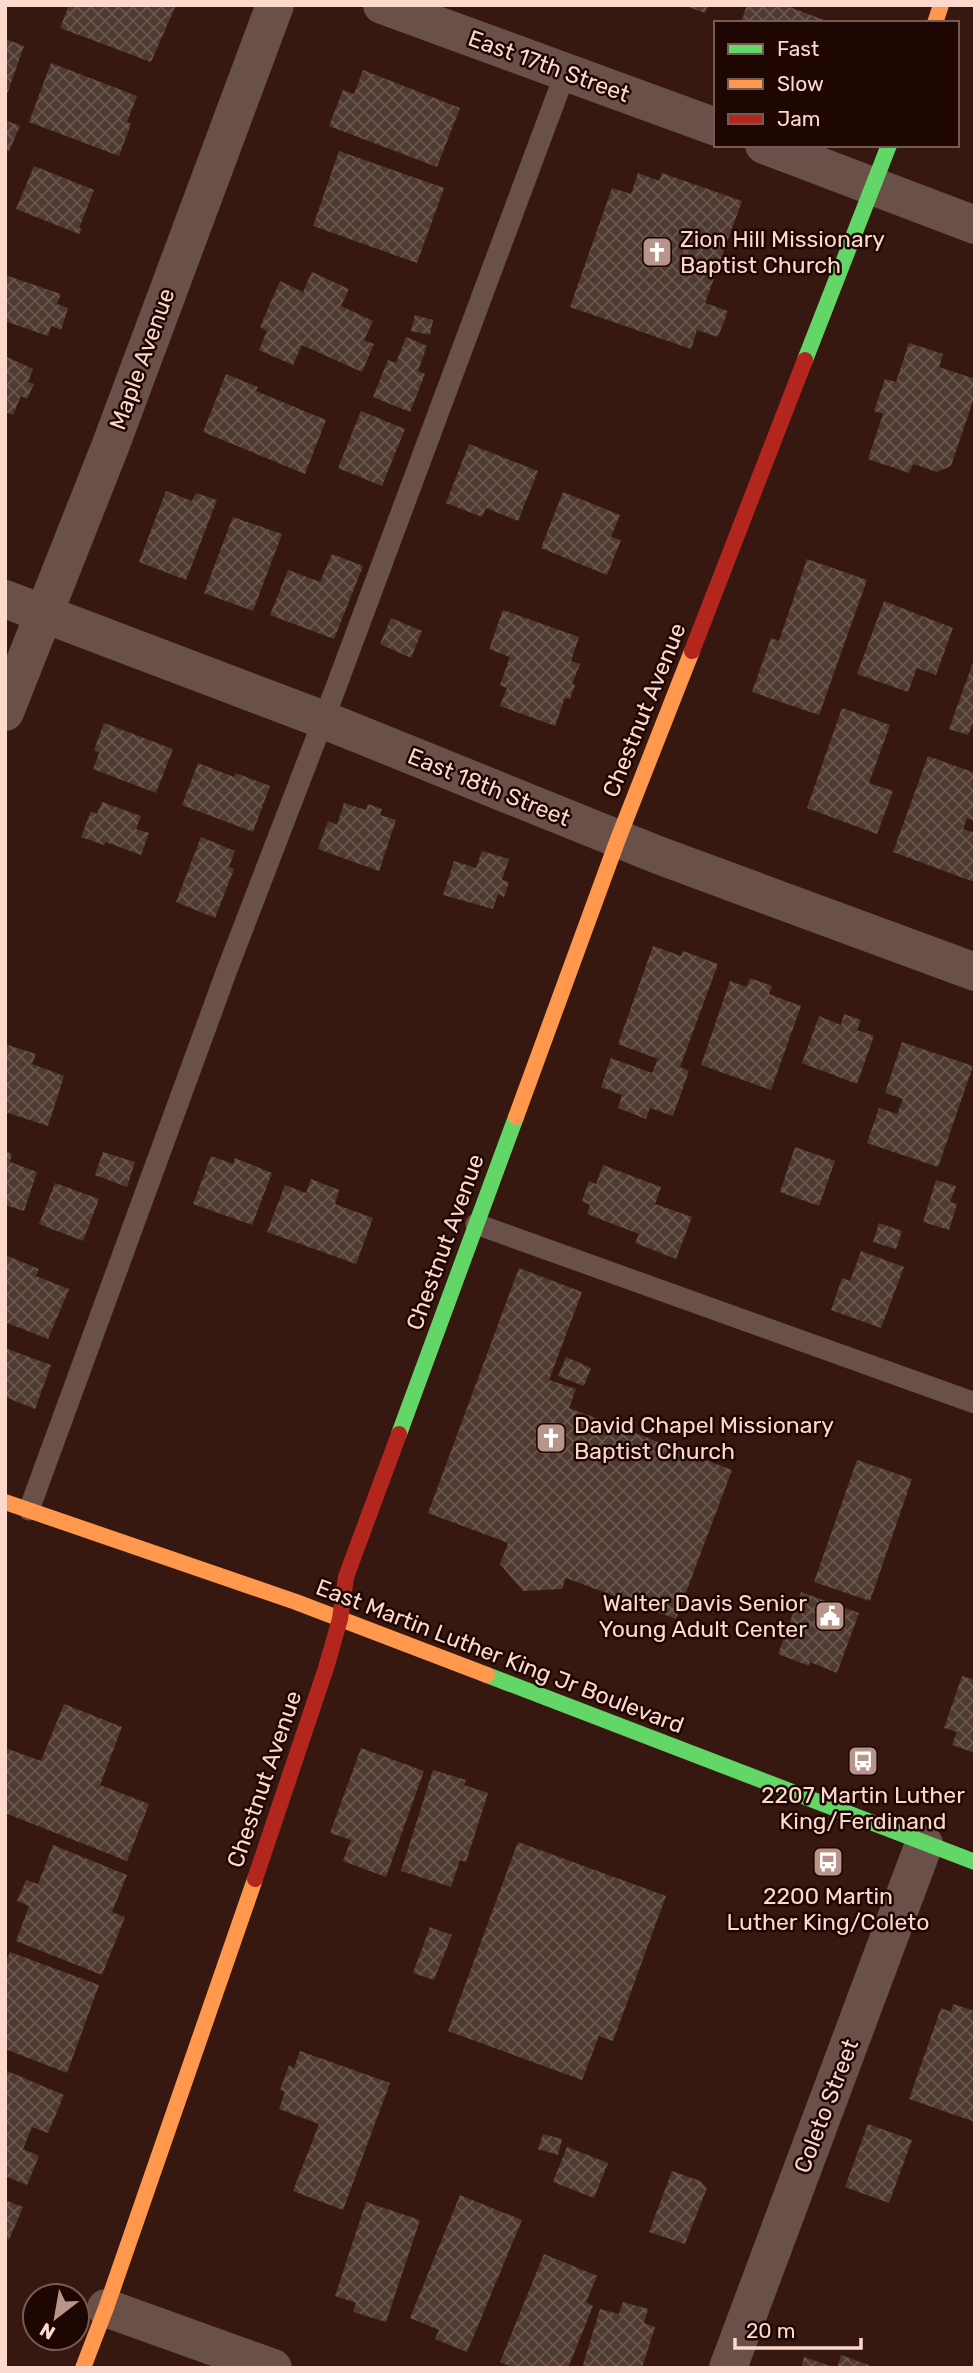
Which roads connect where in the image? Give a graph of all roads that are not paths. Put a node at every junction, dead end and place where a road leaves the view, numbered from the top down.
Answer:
1 (275, 5) edge
2 (382, 5) edge
3 (566, 71) junction
4 (714, 126) edge
5 (769, 147) edge
6 (889, 147) edge
7 (875, 186) junction
8 (975, 225) edge
9 (5, 599) edge
10 (45, 614) junction
11 (5, 712) edge
12 (324, 720) junction
13 (618, 839) junction
14 (975, 972) edge
15 (476, 1224) junction
16 (975, 1403) edge
17 (5, 1502) edge
18 (29, 1510) junction
19 (340, 1619) junction
20 (924, 1843) junction
21 (975, 1862) edge
22 (107, 2308) junction
23 (83, 2368) edge
24 (273, 2368) edge
25 (728, 2368) edge

1 - 10 street, Maple Avenue
2 - 3 street, East 17th Street
3 - 4 street, East 17th Street
3 - 12 lane
5 - 7 street
6 - 7 main road, Chestnut Avenue
7 - 8 street
7 - 13 main road, Chestnut Avenue
9 - 10 street, East 18th Street
10 - 11 street, Maple Avenue
10 - 12 street, East 18th Street
12 - 13 street, East 18th Street
12 - 18 lane
13 - 14 street, East 18th Street
13 - 15 main road, Chestnut Avenue
15 - 16 lane
15 - 19 main road, Chestnut Avenue
17 - 18 main road, East Martin Luther King Jr Boulevard
18 - 19 main road, East Martin Luther King Jr Boulevard
19 - 20 main road, East Martin Luther King Jr Boulevard
19 - 22 main road, Chestnut Avenue
20 - 21 main road, East Martin Luther King Jr Boulevard
20 - 25 street, Coleto Street
22 - 23 main road, Chestnut Avenue
22 - 24 street

